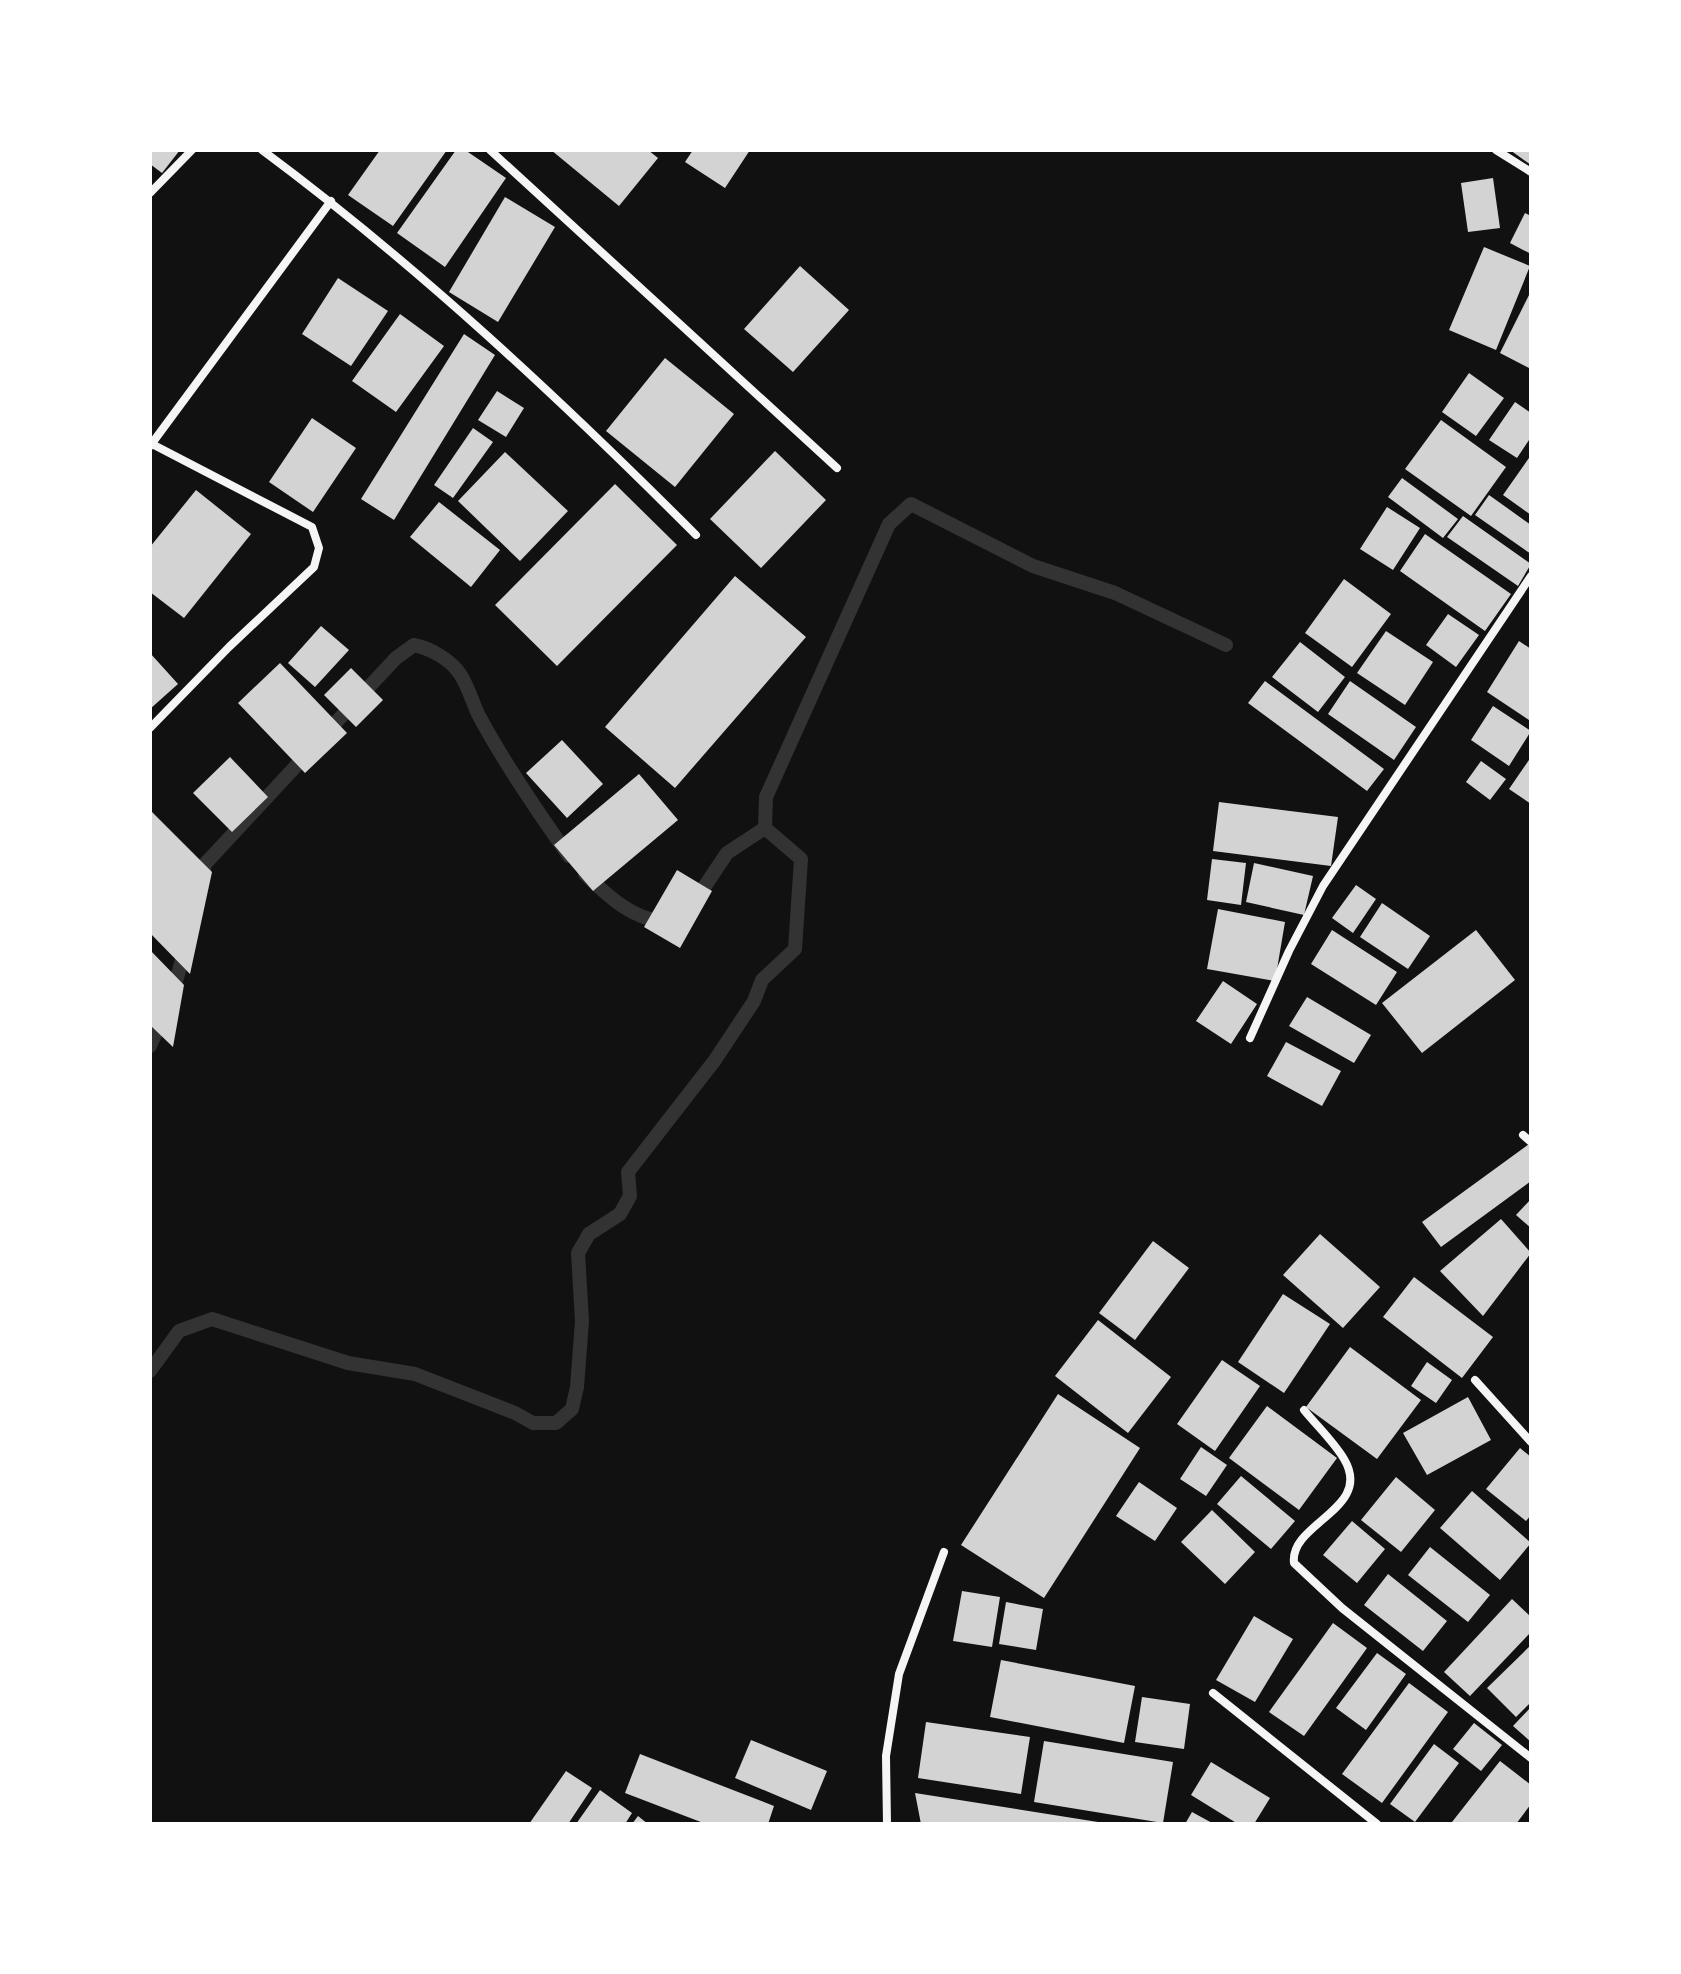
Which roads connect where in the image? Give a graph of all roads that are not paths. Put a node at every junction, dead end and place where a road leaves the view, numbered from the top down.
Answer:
1 (192, 150) edge
2 (262, 150) edge
3 (490, 150) edge
4 (1496, 150) edge
5 (1531, 172) edge
6 (150, 193) edge
7 (331, 201) junction
8 (151, 445) edge
9 (837, 468) dead end
10 (696, 535) dead end
11 (1531, 576) edge
12 (150, 728) edge
13 (1250, 1038) dead end
14 (1523, 1135) dead end
15 (1531, 1142) edge
16 (1475, 1380) dead end
17 (1304, 1410) dead end
18 (1531, 1442) edge
19 (944, 1552) dead end
20 (1213, 1693) dead end
21 (1531, 1758) edge
22 (887, 1824) edge
23 (1377, 1824) edge

1 - 6 street
2 - 7 street
3 - 9 street
4 - 5 street
7 - 8 street
7 - 10 street
8 - 12 street
11 - 13 street
14 - 15 street
16 - 18 street
17 - 21 street
19 - 22 street
20 - 23 street

